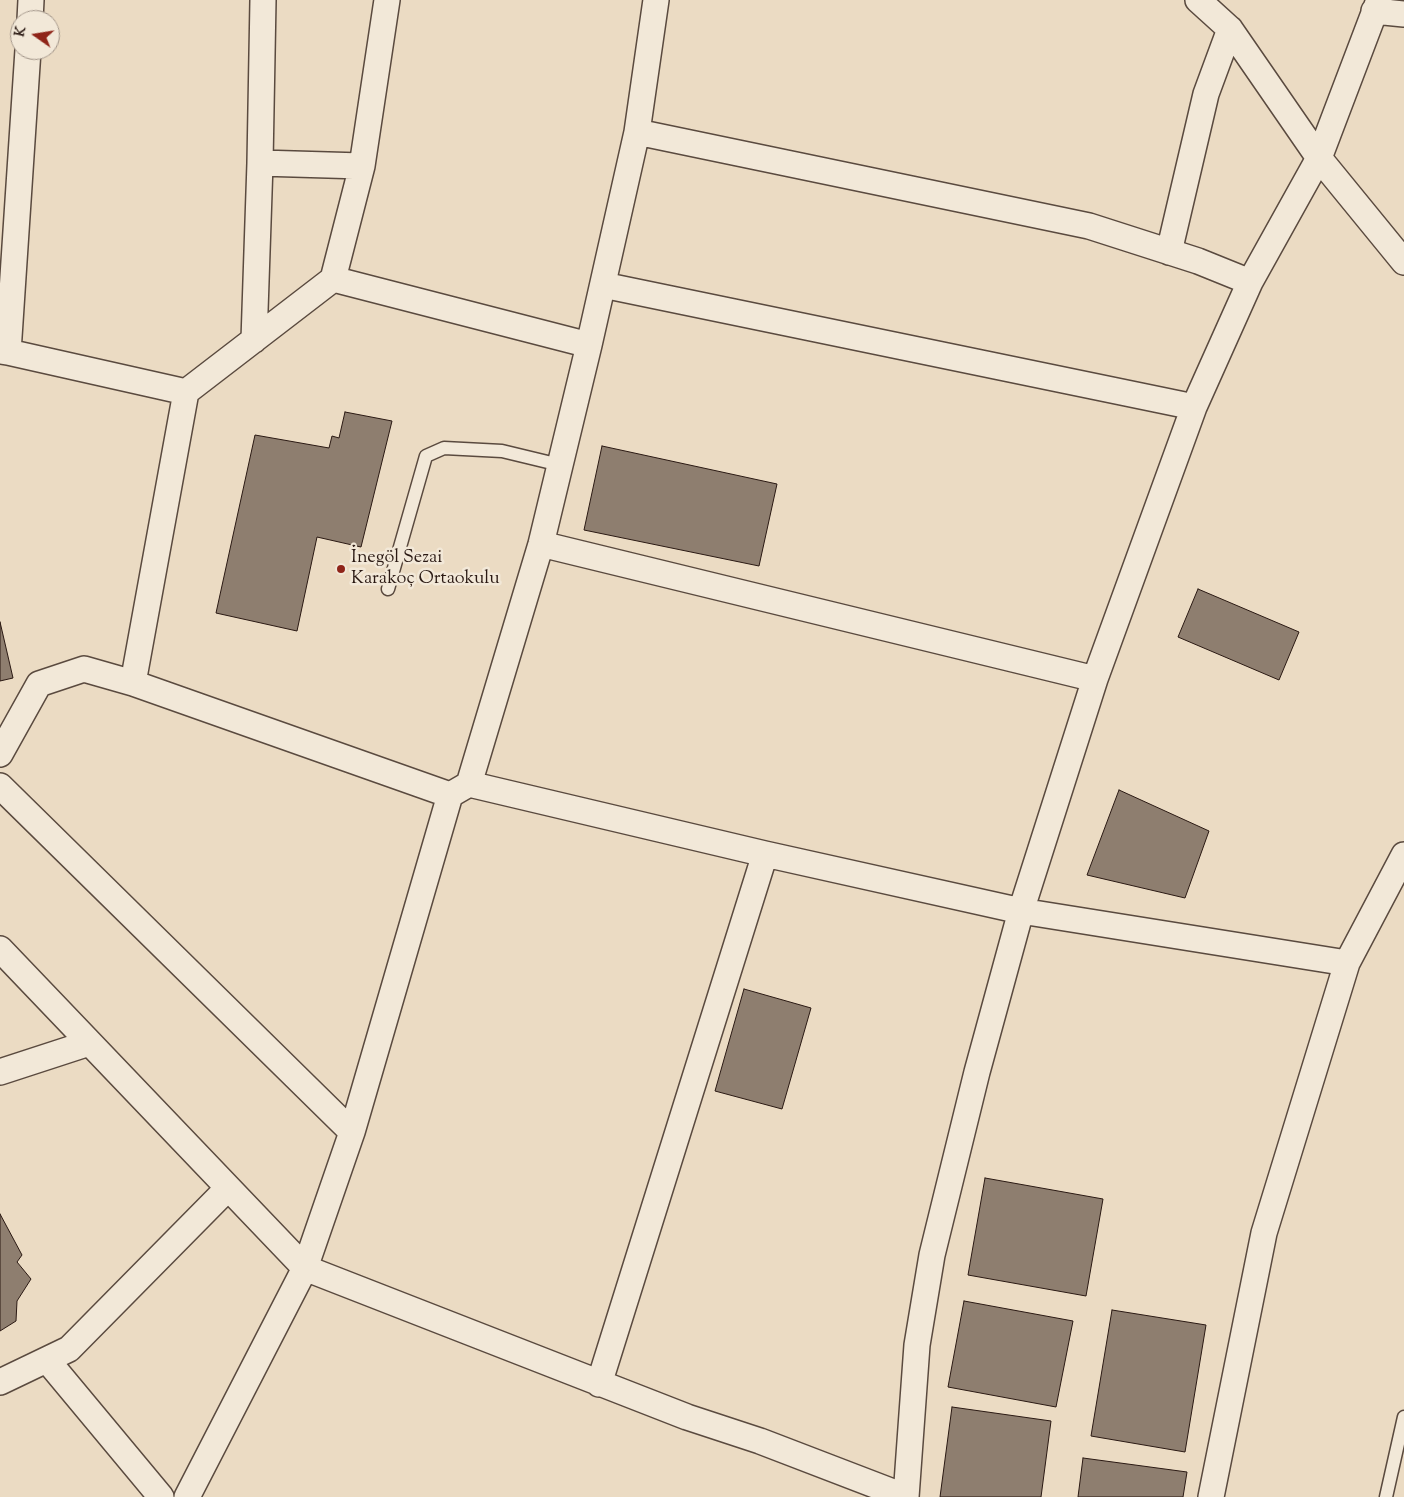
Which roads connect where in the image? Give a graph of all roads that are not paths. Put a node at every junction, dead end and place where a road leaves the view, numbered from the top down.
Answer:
1 (263, 0) edge
2 (387, 0) edge
3 (656, 0) edge
4 (1198, 0) edge
5 (1376, 6) edge
6 (1404, 14) edge
7 (1230, 29) junction
8 (26, 60) edge
9 (637, 132) junction
10 (1319, 158) junction
11 (260, 163) junction
12 (10, 164) edge
13 (362, 166) junction
14 (1169, 252) junction
15 (1404, 262) edge
16 (333, 279) junction
17 (1250, 282) junction
18 (603, 285) junction
19 (254, 340) junction
20 (589, 345) junction
21 (4, 352) edge
22 (186, 392) junction
23 (1194, 407) junction
24 (560, 466) junction
25 (541, 544) junction
26 (388, 589) dead end
27 (1095, 679) junction
28 (133, 683) junction
29 (0, 754) edge
30 (0, 786) edge
31 (460, 790) junction
32 (765, 854) junction
33 (1404, 854) edge
34 (1021, 911) junction
35 (0, 948) edge
36 (1347, 963) junction
37 (89, 1043) junction
38 (0, 1072) edge
39 (352, 1132) junction
40 (228, 1188) junction
41 (305, 1268) junction
42 (46, 1360) junction
43 (3, 1376) edge
44 (599, 1384) junction
45 (1404, 1417) edge
46 (161, 1497) edge
47 (187, 1497) edge
48 (906, 1497) edge
49 (1211, 1497) edge
50 (1386, 1497) edge

1 - 11 street
2 - 13 street
3 - 9 street
4 - 7 street
5 - 6 street
5 - 10 street
7 - 10 street
7 - 14 street
8 - 12 street
9 - 14 street
9 - 18 street
10 - 15 street
10 - 17 street
11 - 13 street
11 - 19 street
12 - 21 street
13 - 16 street
14 - 17 street
16 - 19 street
16 - 20 street
17 - 23 street
18 - 20 street
18 - 23 street
19 - 22 street
20 - 24 street
21 - 22 street
22 - 28 street
23 - 27 street
24 - 25 street
24 - 26 lane
25 - 27 street
25 - 31 street
27 - 34 street
28 - 29 street
28 - 31 street
30 - 39 street
31 - 32 street
31 - 39 street
32 - 34 street
32 - 44 street
33 - 36 street
34 - 36 street
34 - 48 street
35 - 37 street
36 - 49 street
37 - 38 street
37 - 40 street
39 - 41 street
40 - 41 street
40 - 42 street
41 - 44 street
41 - 47 street
42 - 43 street
42 - 46 street
44 - 48 street
45 - 50 lane

